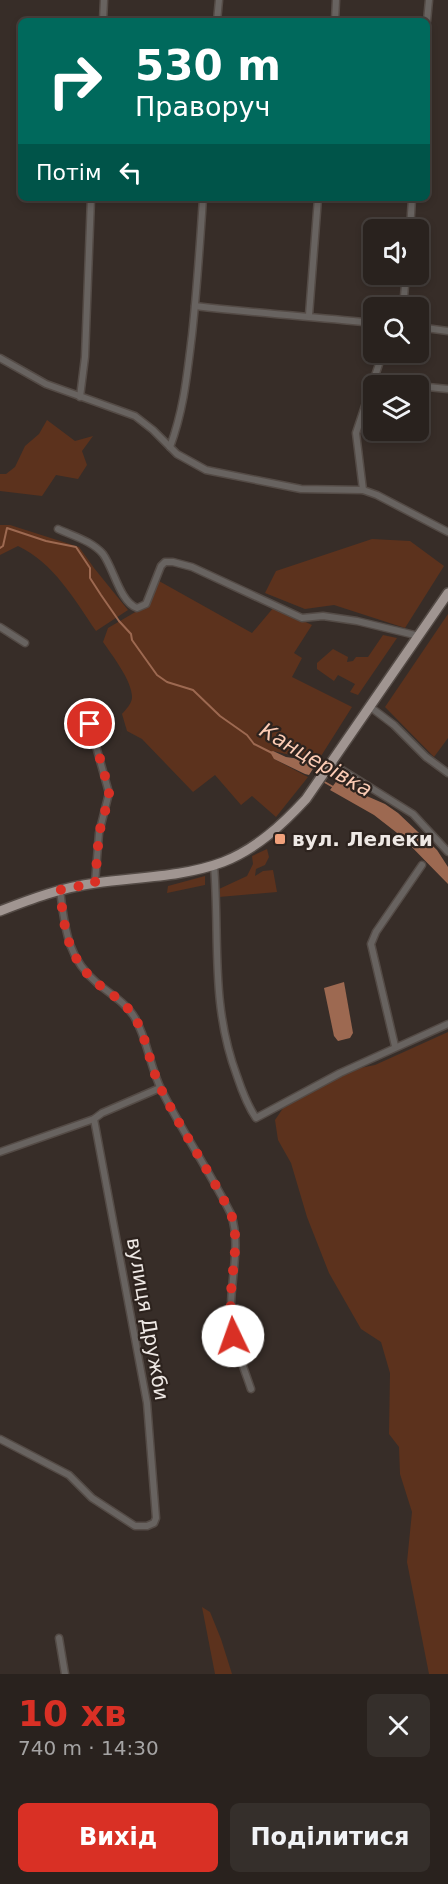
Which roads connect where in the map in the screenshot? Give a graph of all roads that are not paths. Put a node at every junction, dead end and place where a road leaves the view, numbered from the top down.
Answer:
1 (104, 0) edge
2 (219, 0) edge
3 (336, 0) edge
4 (429, 0) edge
5 (103, 18) edge
6 (217, 18) edge
7 (334, 18) edge
8 (427, 18) edge
9 (91, 201) edge
10 (204, 201) edge
11 (318, 201) edge
12 (412, 201) edge
13 (411, 219) edge
14 (195, 306) junction
15 (309, 315) junction
16 (363, 322) edge
17 (429, 328) edge
18 (448, 331) edge
19 (0, 358) edge
20 (429, 387) edge
21 (448, 389) edge
22 (80, 397) junction
23 (363, 412) edge
24 (170, 447) junction
25 (363, 490) junction
26 (58, 529) dead end
27 (448, 532) edge
28 (448, 593) edge
29 (0, 627) edge
30 (419, 636) junction
31 (26, 643) dead end
32 (84, 703) dead end
33 (369, 706) junction
34 (331, 763) junction
35 (448, 774) edge
36 (448, 852) edge
37 (214, 865) junction
38 (422, 865) dead end
39 (95, 883) junction
40 (60, 890) junction
41 (0, 911) edge
42 (448, 1023) edge
43 (395, 1046) junction
44 (160, 1088) junction
45 (94, 1119) junction
46 (0, 1152) edge
47 (251, 1389) dead end
48 (0, 1439) edge
49 (59, 1638) dead end
50 (65, 1674) edge

1 - 5 street
2 - 6 street
3 - 7 street
4 - 8 street
9 - 22 street
10 - 14 street
11 - 15 street
12 - 13 street
14 - 15 street
14 - 24 street
15 - 16 street
17 - 18 street
19 - 22 street
20 - 21 street
22 - 24 street
23 - 25 street
24 - 25 street
25 - 27 street
26 - 30 street
28 - 30 main road
29 - 31 street
30 - 33 main road
32 - 39 street
33 - 34 main road
33 - 35 street
34 - 36 street
34 - 37 main road
37 - 39 main road
37 - 43 street
38 - 43 street
39 - 40 main road
40 - 41 main road
40 - 44 street
42 - 43 street
44 - 45 street
44 - 47 street
45 - 46 street
45 - 48 street, вулиця Дружби
49 - 50 street

